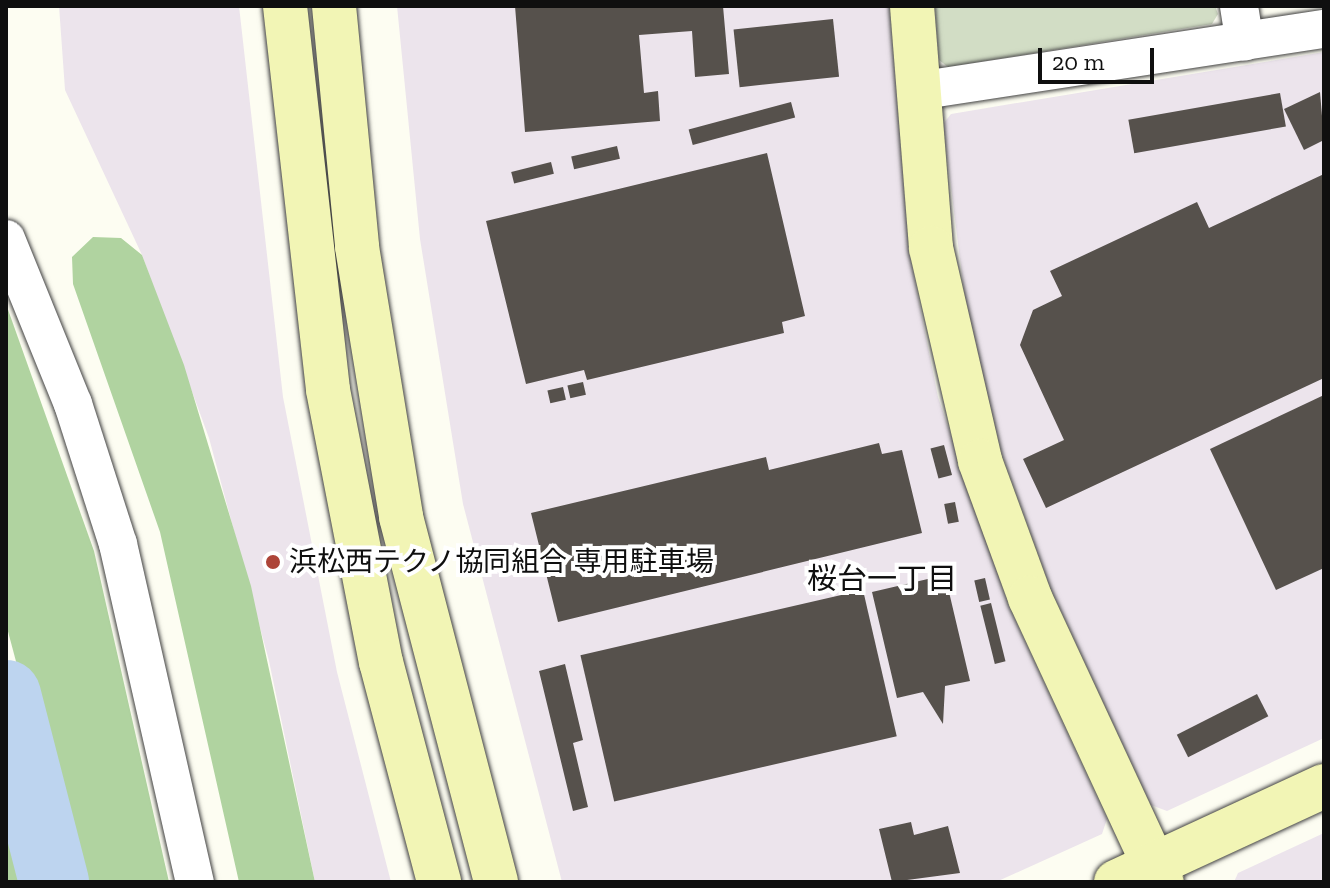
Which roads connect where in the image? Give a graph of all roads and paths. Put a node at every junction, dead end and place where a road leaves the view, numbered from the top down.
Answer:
1 (285, 6) edge
2 (334, 6) edge
3 (912, 6) edge
4 (1242, 24) edge
5 (1324, 29) edge
6 (917, 91) junction
7 (6, 239) edge
8 (1324, 786) edge
9 (1144, 876) edge
10 (195, 882) edge
11 (439, 882) edge
12 (496, 882) edge

1 - 11 street
2 - 12 street
3 - 6 street
4 - 5 street
4 - 6 street
6 - 9 street
7 - 10 street
8 - 9 street

